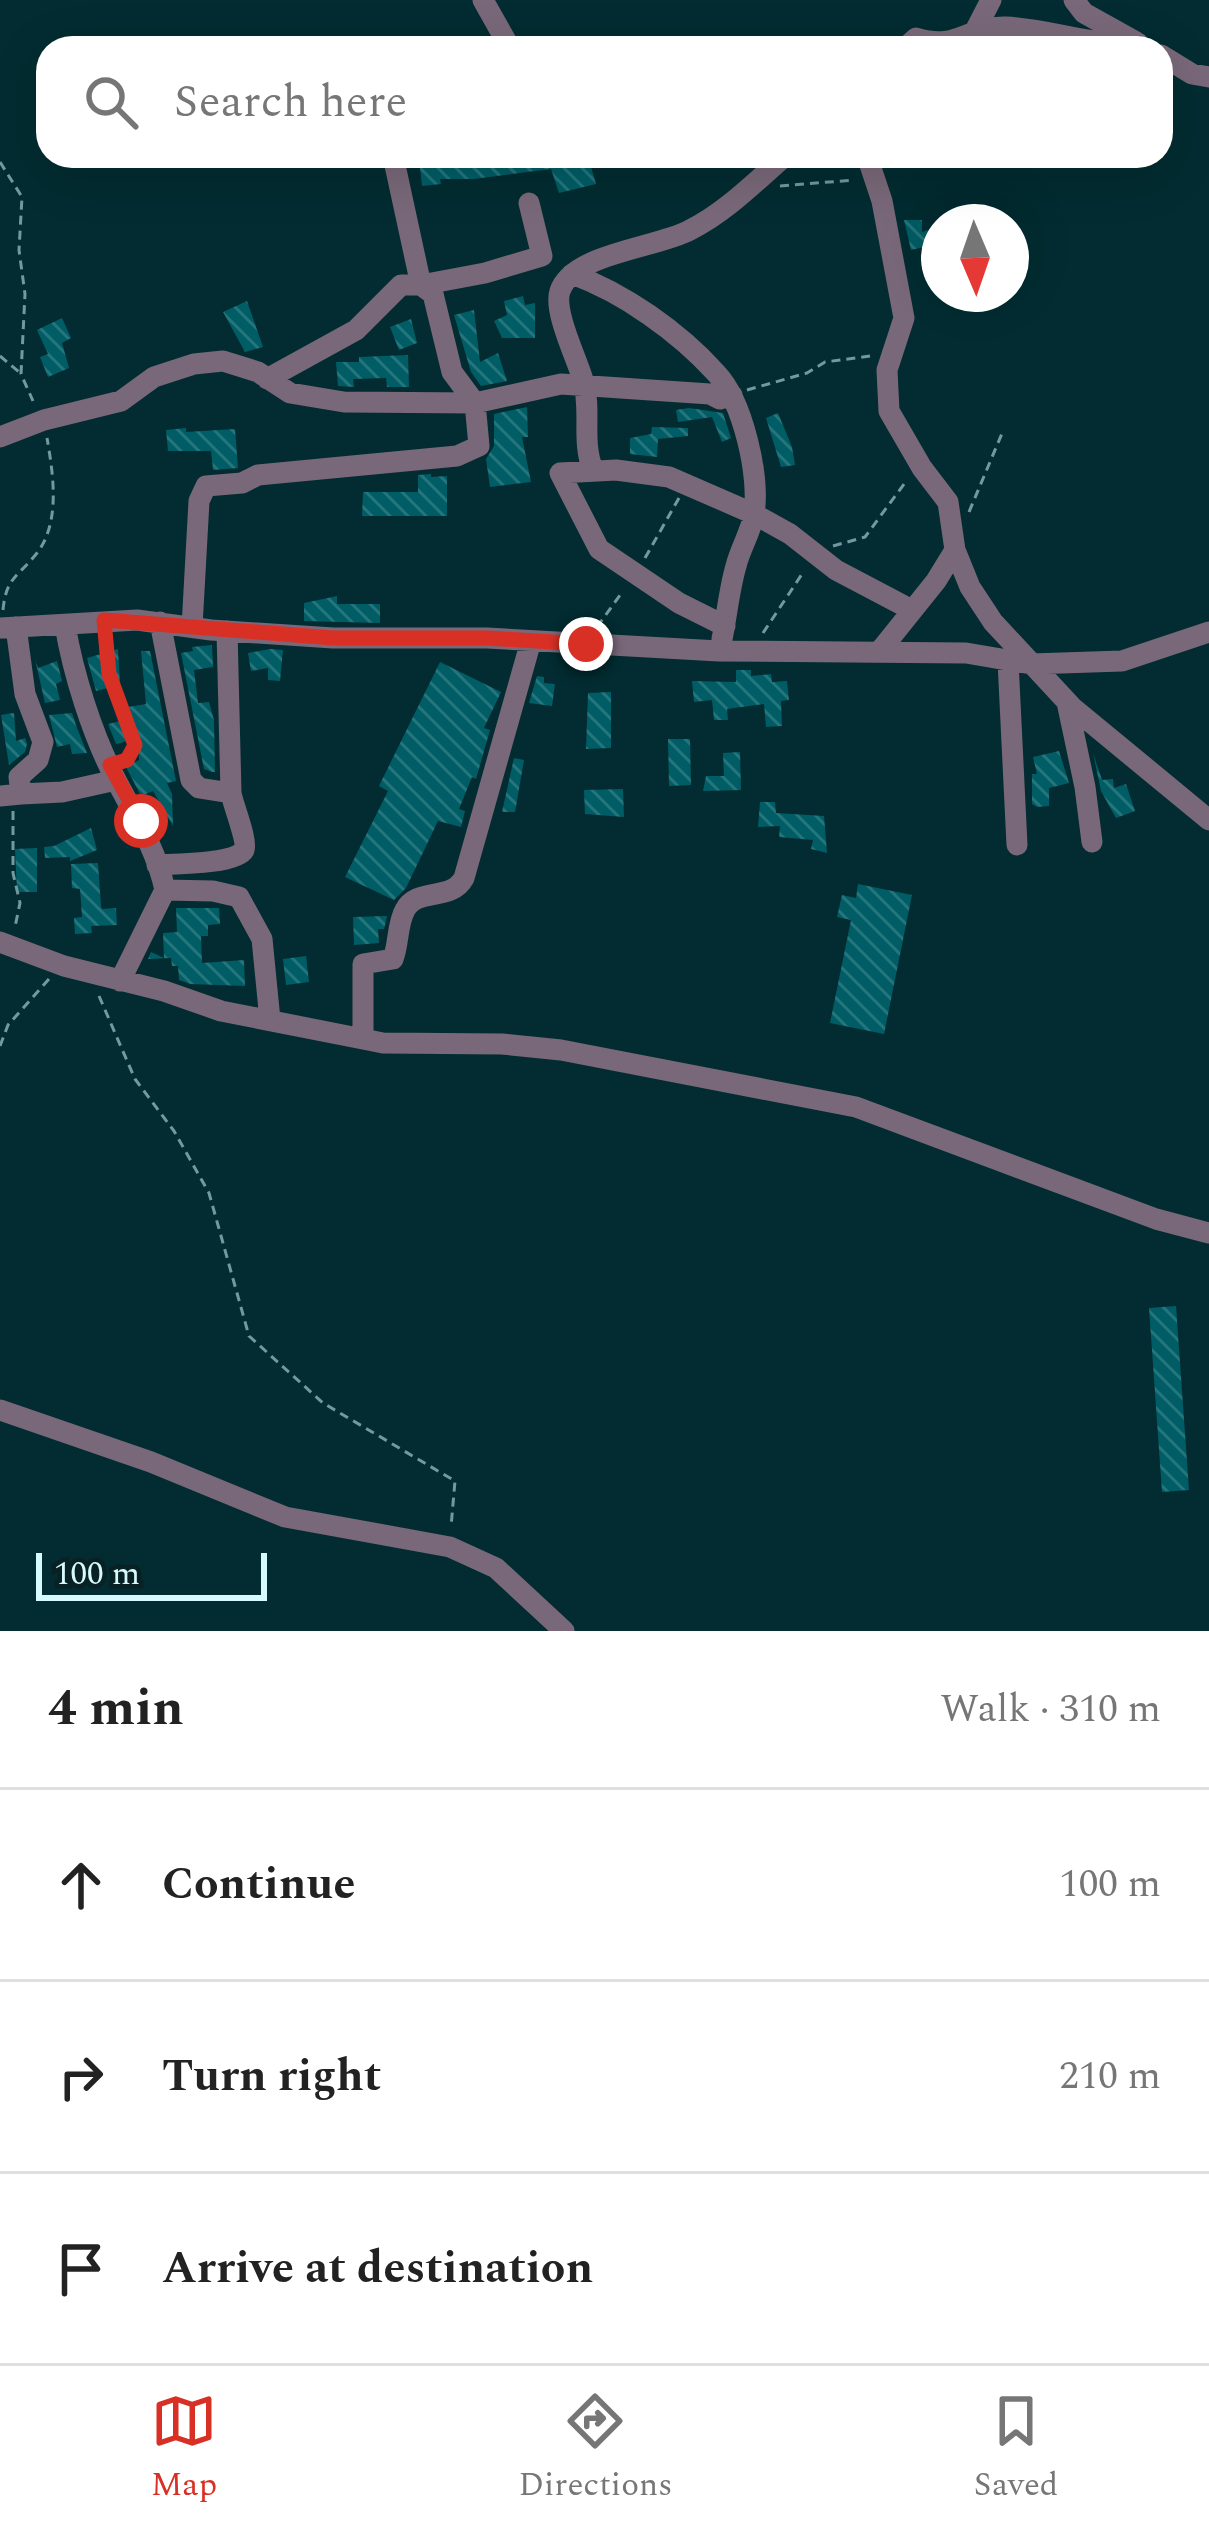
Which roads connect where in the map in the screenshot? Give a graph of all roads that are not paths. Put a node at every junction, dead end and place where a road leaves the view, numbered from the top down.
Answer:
1 (483, 0) edge
2 (991, 0) edge
3 (1074, 0) edge
4 (976, 29) junction
5 (503, 36) edge
6 (963, 36) edge
7 (1059, 36) edge
8 (1124, 36) edge
9 (1173, 61) edge
10 (1201, 75) edge
11 (1209, 99) edge
12 (396, 168) edge
13 (771, 168) edge
14 (870, 168) edge
15 (529, 203) dead end
16 (572, 274) junction
17 (421, 285) junction
18 (267, 379) junction
19 (585, 385) junction
20 (732, 395) junction
21 (475, 404) junction
22 (0, 437) edge
23 (593, 470) junction
24 (754, 514) junction
25 (955, 550) junction
26 (910, 609) junction
27 (160, 622) junction
28 (65, 625) junction
29 (724, 626) junction
30 (6, 627) edge
31 (192, 627) junction
32 (227, 631) junction
33 (1209, 632) edge
34 (532, 641) junction
35 (719, 651) junction
36 (879, 652) junction
37 (1020, 662) junction
38 (1066, 702) junction
39 (113, 773) junction
40 (231, 793) junction
41 (11, 795) edge
42 (1209, 820) edge
43 (1092, 842) dead end
44 (1017, 845) dead end
45 (157, 865) junction
46 (165, 890) junction
47 (5, 944) edge
48 (120, 980) junction
49 (270, 1021) junction
50 (363, 1040) junction
51 (1209, 1233) edge
52 (0, 1410) edge
53 (564, 1631) edge

1 - 5 street
2 - 4 street
3 - 8 street
4 - 6 street
4 - 7 street
9 - 10 street
10 - 11 street
12 - 17 street
13 - 16 street
14 - 25 street
15 - 17 street
16 - 19 street
16 - 20 street
17 - 18 street
17 - 21 street
18 - 21 street
18 - 22 street
19 - 20 street
19 - 21 street
19 - 23 street
20 - 24 street
21 - 31 street
23 - 24 street
23 - 29 street
24 - 26 street
24 - 29 street
25 - 26 street
25 - 37 street
26 - 36 street
27 - 28 street
27 - 31 street
27 - 40 street
28 - 30 street
28 - 39 street
29 - 35 street
30 - 41 street
31 - 32 street
32 - 34 street
32 - 40 street
33 - 37 street
34 - 35 street
34 - 50 street
35 - 36 street
36 - 37 street
37 - 38 street
37 - 44 street
38 - 42 street
38 - 43 street
39 - 41 street
39 - 45 street
40 - 45 street
45 - 46 street
46 - 48 street
46 - 49 street
47 - 48 street
48 - 49 street
49 - 50 street
50 - 51 street
52 - 53 street

